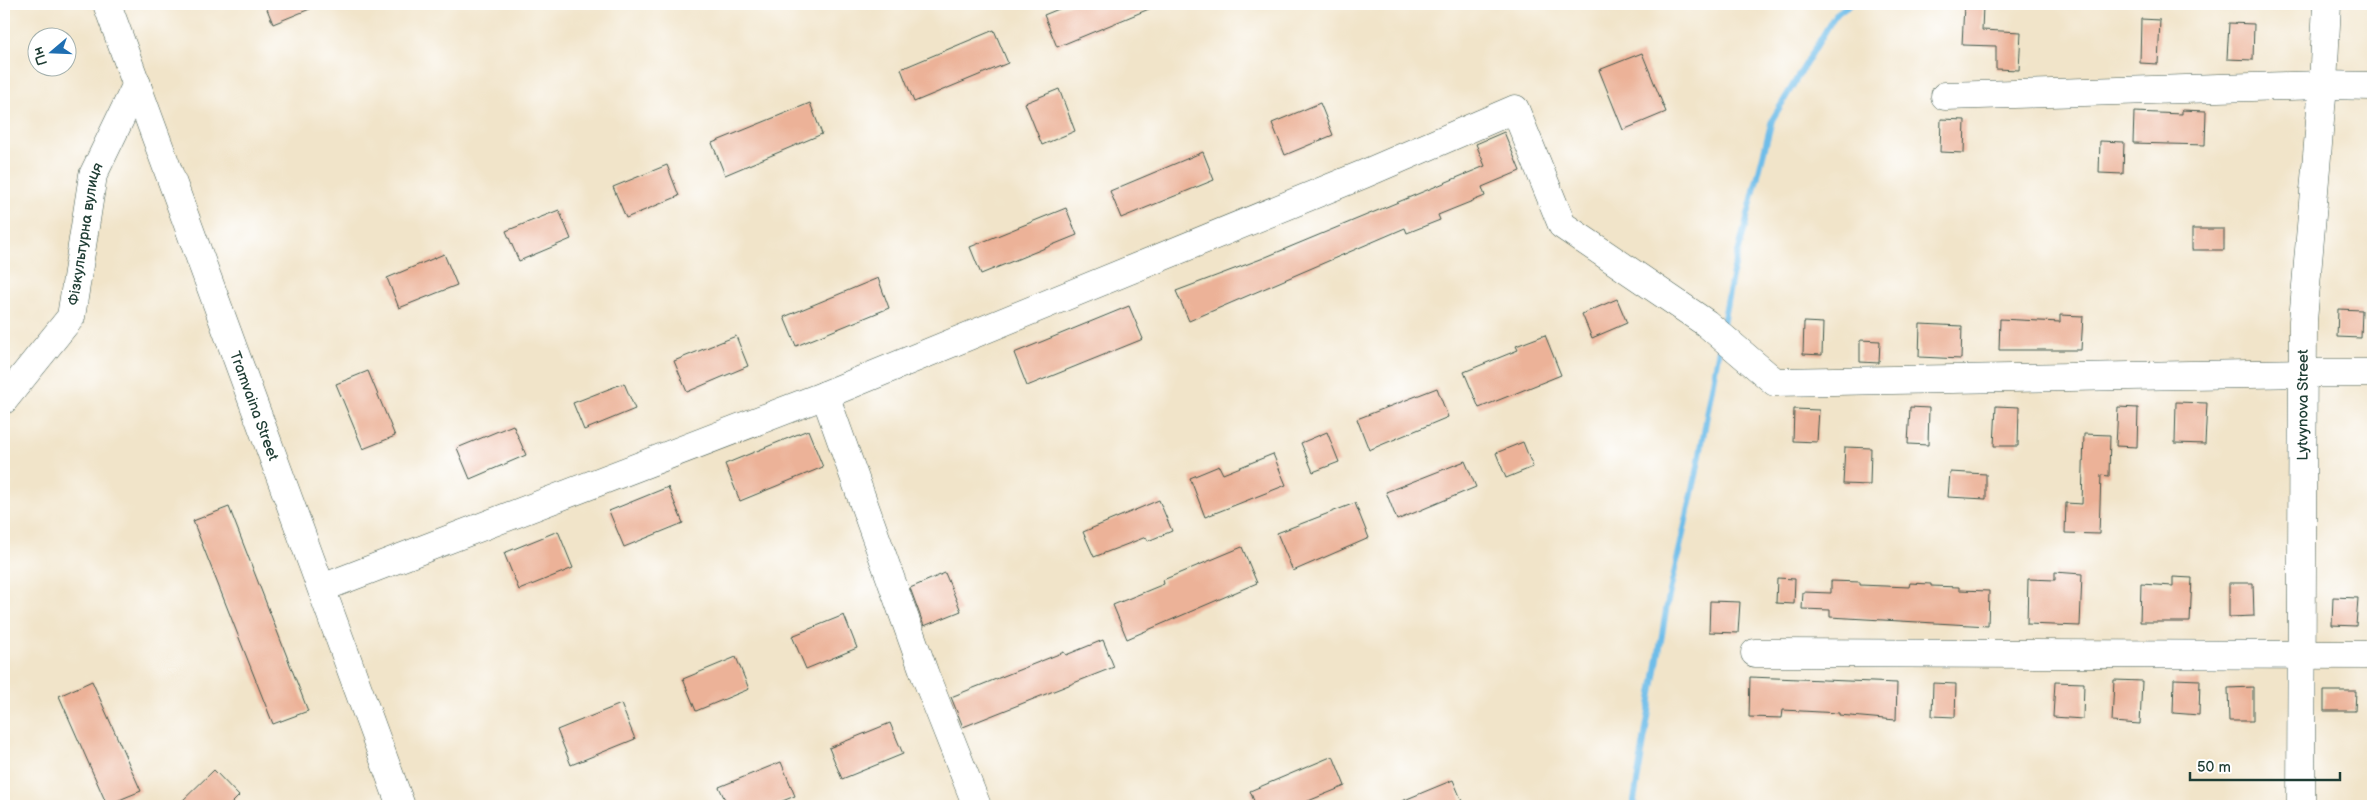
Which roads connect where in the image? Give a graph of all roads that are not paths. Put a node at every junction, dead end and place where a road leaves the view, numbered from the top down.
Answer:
1 (107, 4) edge
2 (2327, 4) edge
3 (137, 84) junction
4 (2323, 85) junction
5 (2373, 86) edge
6 (1945, 96) dead end
7 (2303, 373) junction
8 (2373, 374) edge
9 (824, 395) junction
10 (4, 400) edge
11 (322, 588) junction
12 (1754, 653) dead end
13 (2303, 654) junction
14 (2373, 655) edge
15 (401, 806) edge
16 (977, 806) edge
17 (2301, 806) edge

1 - 3 street, Tramvaina Street
2 - 4 street, Lytvynova Street
3 - 10 street, Фiзкультурна вулиця
3 - 11 street, Tramvaina Street
4 - 5 street
4 - 6 street
4 - 7 street, Lytvynova Street
7 - 8 street
7 - 9 street
7 - 13 street, Lytvynova Street
9 - 11 street
9 - 16 street
11 - 15 street, Tramvaina Street
12 - 13 street
13 - 14 street
13 - 17 street, Lytvynova Street

